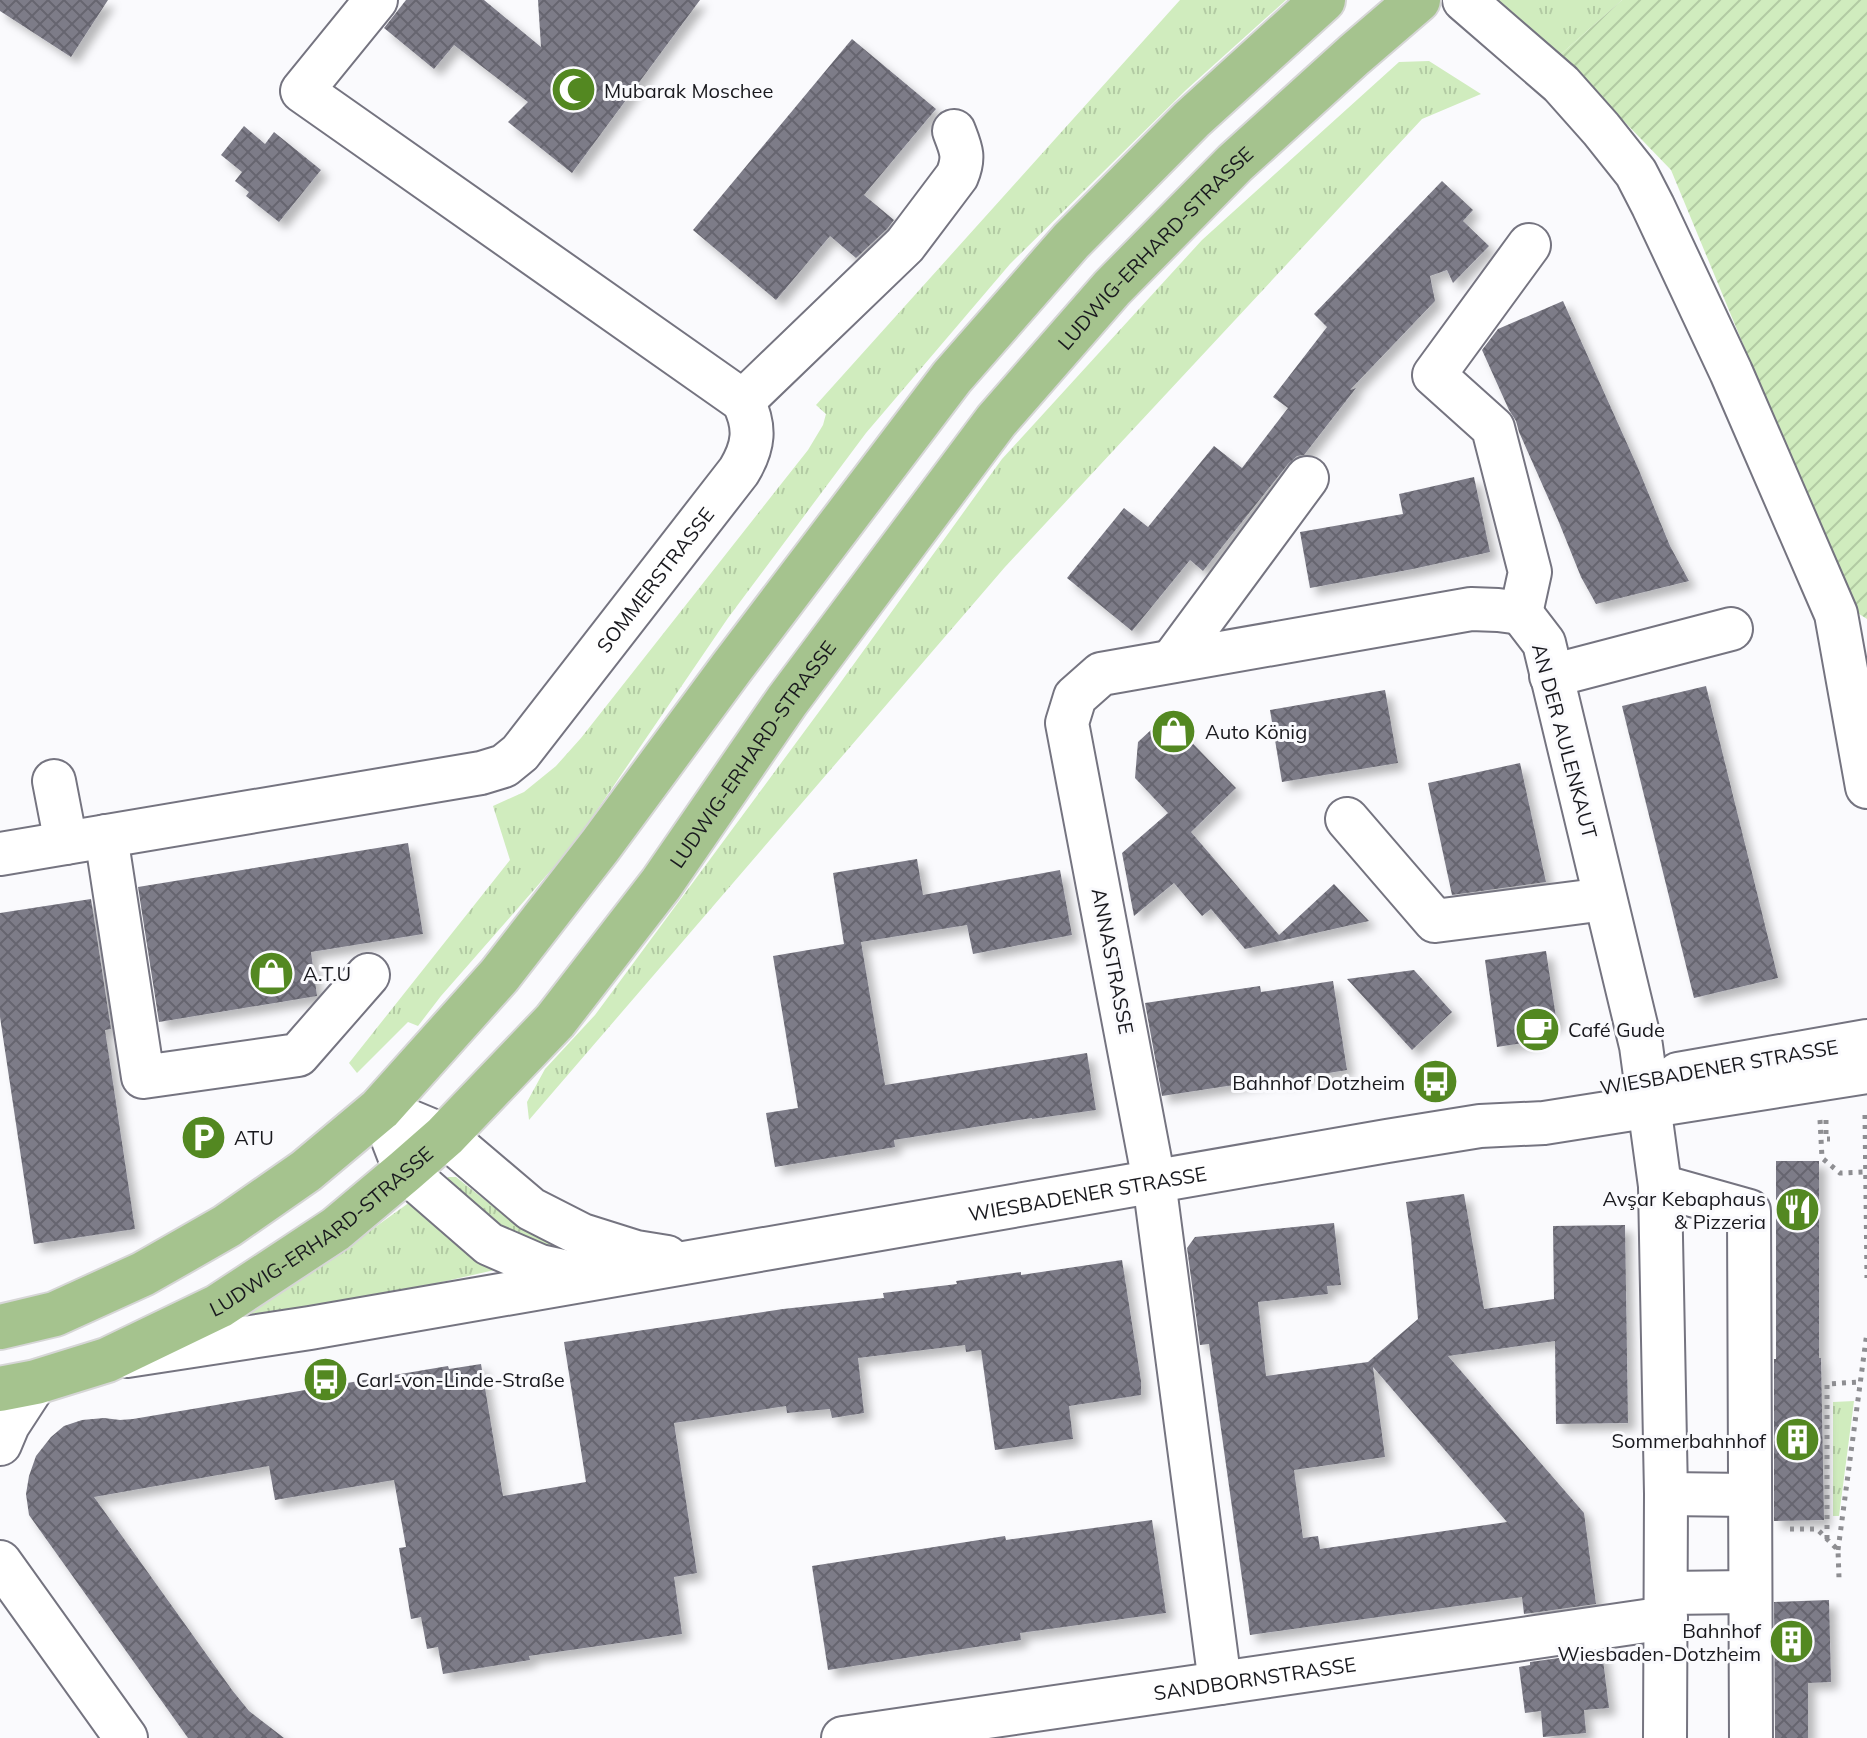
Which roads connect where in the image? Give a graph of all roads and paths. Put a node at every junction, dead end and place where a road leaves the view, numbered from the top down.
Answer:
1 (376, 0) edge
2 (1323, 0) edge
3 (1418, 0) edge
4 (1464, 0) edge
5 (954, 131) dead end
6 (1529, 245) dead end
7 (743, 401) junction
8 (1307, 478) dead end
9 (1521, 613) junction
10 (1731, 629) dead end
11 (1172, 661) junction
12 (1551, 676) junction
13 (54, 781) dead end
14 (1867, 787) edge
15 (1347, 819) dead end
16 (106, 836) junction
17 (66, 843) junction
18 (0, 854) edge
19 (1605, 899) junction
20 (368, 975) dead end
21 (1867, 1041) edge
22 (1866, 1091) edge
23 (1648, 1094) junction
24 (380, 1109) junction
25 (445, 1136) junction
26 (1830, 1139) dead end
27 (405, 1171) junction
28 (1865, 1172) edge
29 (1154, 1181) junction
30 (1660, 1186) junction
31 (692, 1260) junction
32 (595, 1278) junction
33 (1867, 1278) edge
34 (0, 1327) edge
35 (1867, 1332) edge
36 (107, 1360) junction
37 (1860, 1382) junction
38 (18, 1385) edge
39 (0, 1444) edge
40 (1666, 1494) junction
41 (1749, 1512) junction
42 (1827, 1539) junction
43 (1838, 1550) junction
44 (0, 1562) edge
45 (1839, 1578) dead end
46 (1749, 1592) junction
47 (1666, 1606) junction
48 (1220, 1683) junction
49 (126, 1738) edge
50 (843, 1738) edge
51 (1665, 1738) edge
52 (1751, 1738) edge

1 - 7 street
2 - 24 main road
3 - 25 main road, LUDWIG-ERHARD-STRASSE
4 - 14 street
5 - 7 street
6 - 9 street
7 - 16 street, SOMMERSTRASSE
8 - 11 street
9 - 11 street, ANNASTRASSE
9 - 12 street, AN DER AULENKAUT
10 - 12 street
11 - 29 street, ANNASTRASSE
12 - 19 street, AN DER AULENKAUT
13 - 17 street
15 - 19 street
16 - 17 street, SOMMERSTRASSE
16 - 20 street
17 - 18 street, SOMMERSTRASSE
19 - 23 street, AN DER AULENKAUT
21 - 23 street, WIESBADENER STRASSE
22 - 23 street, WIESBADENER STRASSE
22 - 28 path
23 - 29 street, WIESBADENER STRASSE
23 - 30 street, AN DER AULENKAUT
24 - 25 street, WIESBADENER STRASSE
24 - 27 street, WIESBADENER STRASSE
24 - 34 main road
25 - 27 main road, LUDWIG-ERHARD-STRASSE
25 - 31 street, WIESBADENER STRASSE
26 - 28 path
27 - 32 street, WIESBADENER STRASSE
27 - 36 main road, LUDWIG-ERHARD-STRASSE
28 - 33 path
29 - 31 street, WIESBADENER STRASSE
29 - 48 street, ANNASTRASSE
30 - 40 street, AN DER AULENKAUT
30 - 41 street
31 - 32 street, WIESBADENER STRASSE
32 - 36 street
35 - 37 path
36 - 38 main road, LUDWIG-ERHARD-STRASSE
37 - 42 path
37 - 43 path
38 - 39 street
40 - 41 street
40 - 47 street, AN DER AULENKAUT
41 - 42 path
41 - 46 street
42 - 43 path
43 - 45 path
44 - 49 street
46 - 47 street, SANDBORNSTRASSE
46 - 52 street
47 - 48 street, SANDBORNSTRASSE
47 - 51 street, AN DER AULENKAUT
48 - 50 street, SANDBORNSTRASSE

